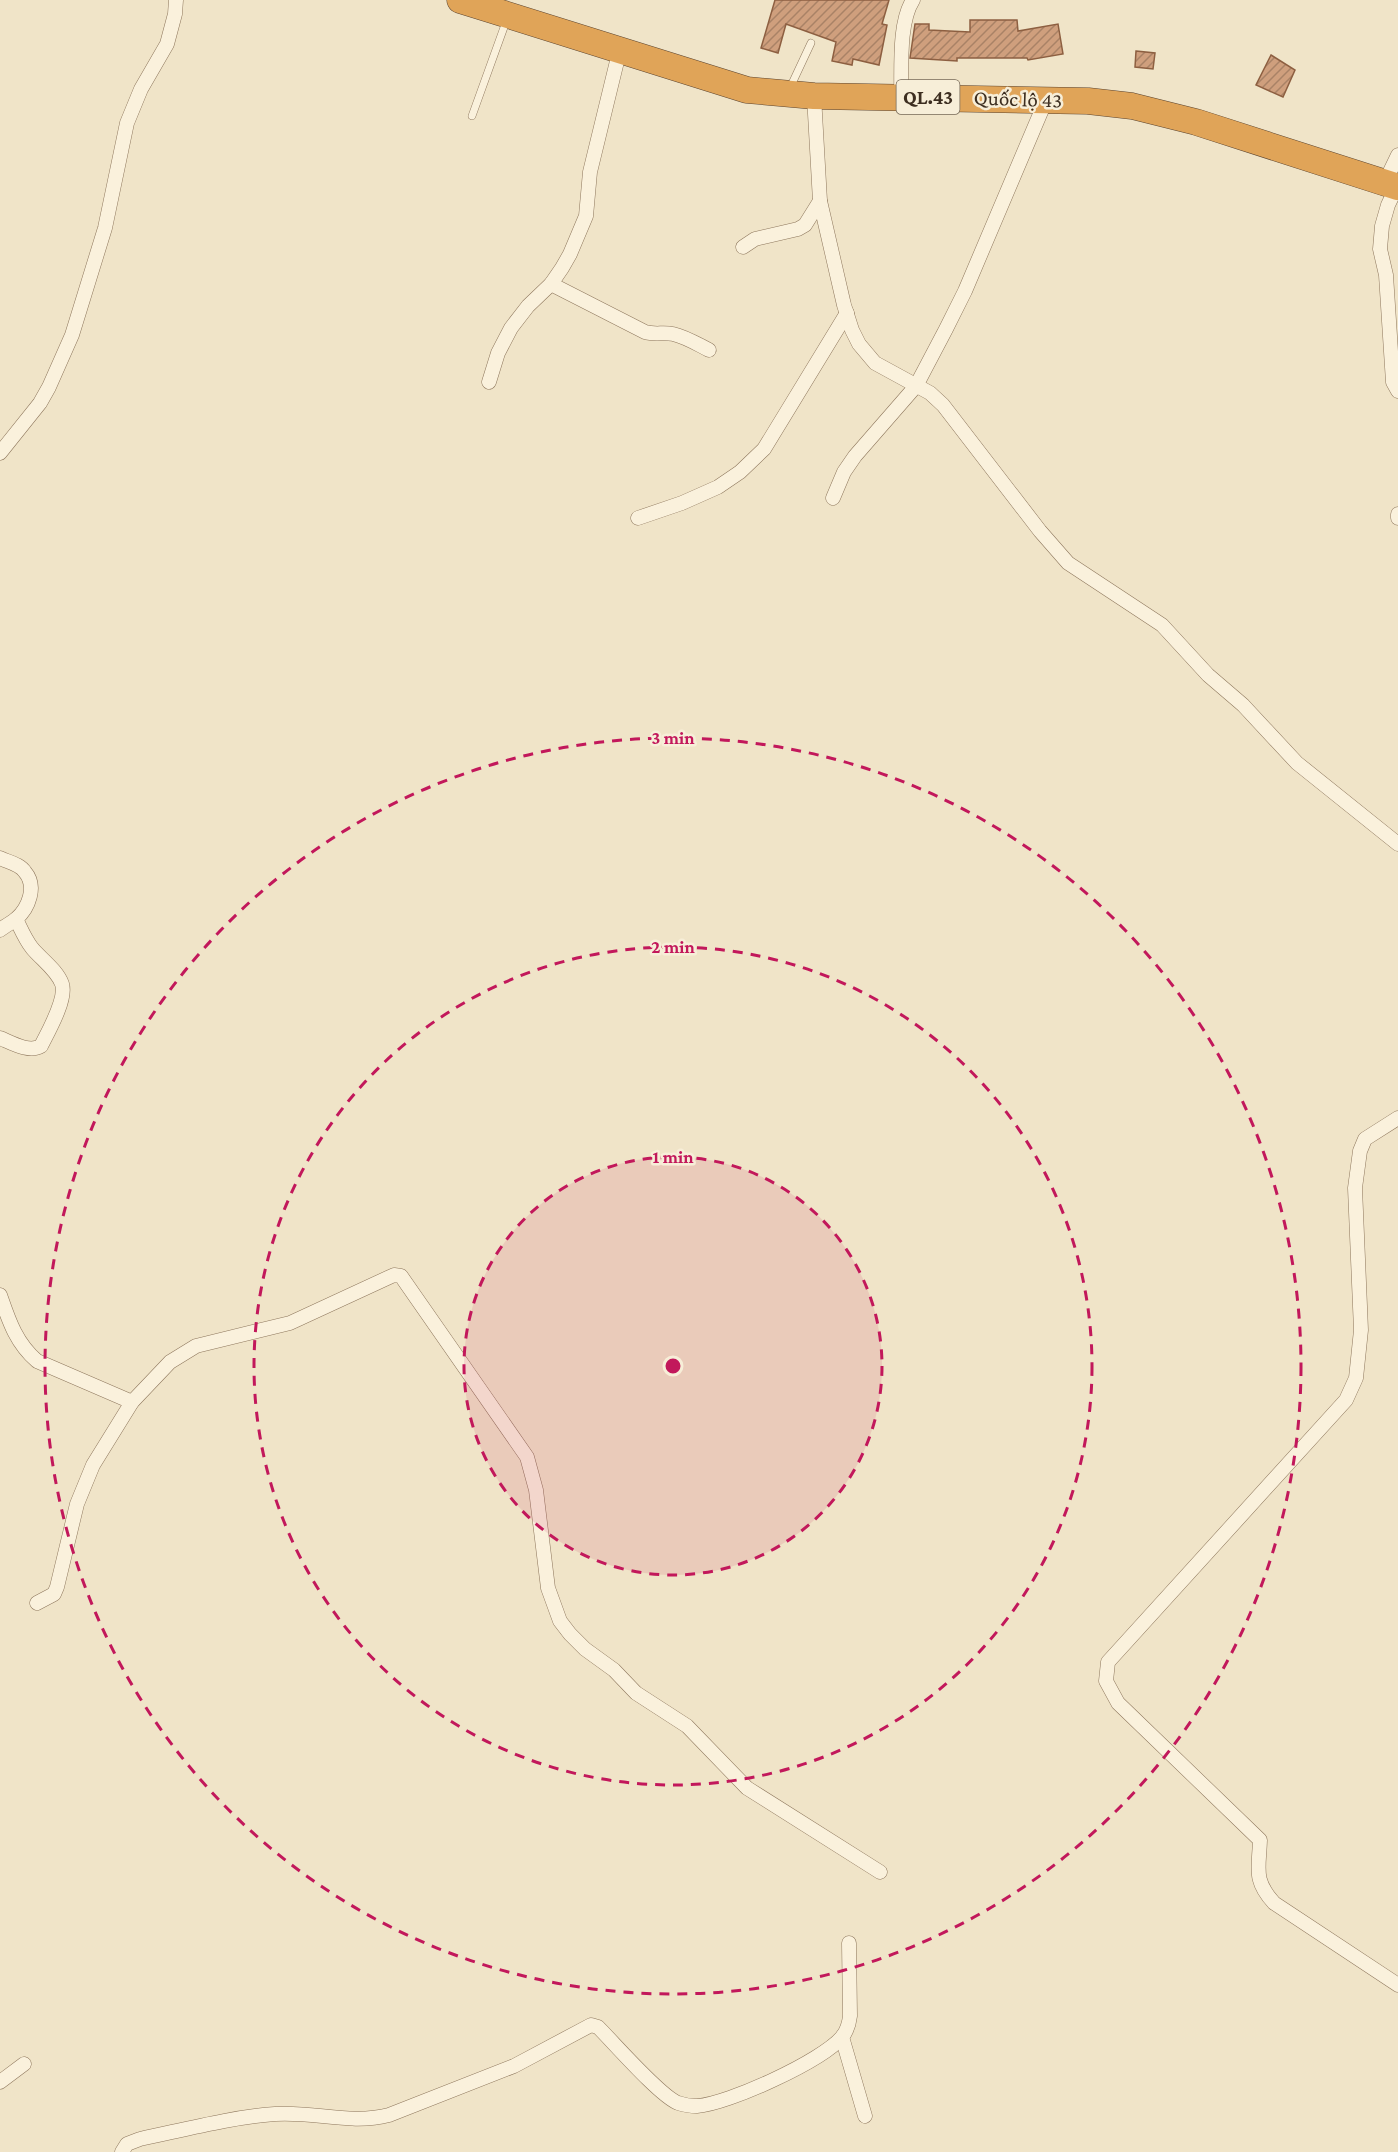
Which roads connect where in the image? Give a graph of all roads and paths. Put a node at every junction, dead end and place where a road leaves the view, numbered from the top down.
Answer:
1 (176, 0) edge
2 (460, 0) edge
3 (913, 0) edge
4 (508, 15) junction
5 (812, 43) dead end
6 (620, 49) junction
7 (786, 94) junction
8 (813, 96) junction
9 (901, 97) junction
10 (1046, 100) junction
11 (472, 116) dead end
12 (1398, 155) edge
13 (1393, 185) edge
14 (820, 201) junction
15 (744, 248) dead end
16 (551, 284) junction
17 (847, 313) junction
18 (709, 350) dead end
19 (489, 382) dead end
20 (916, 386) junction
21 (1398, 391) edge
22 (0, 453) edge
23 (833, 498) dead end
24 (638, 518) dead end
25 (1398, 844) edge
26 (0, 858) edge
27 (16, 919) junction
28 (0, 930) edge
29 (0, 1038) edge
30 (1398, 1118) edge
31 (0, 1295) edge
32 (132, 1402) junction
33 (37, 1603) dead end
34 (880, 1872) dead end
35 (849, 1942) dead end
36 (1398, 1985) edge
37 (842, 2037) junction
38 (24, 2064) dead end
39 (0, 2082) edge
40 (865, 2116) dead end
41 (122, 2152) edge

1 - 22 street
2 - 4 highway, Quốc lộ 43 / QL.43
3 - 9 street
4 - 6 highway, Quốc lộ 43 / QL.43
4 - 11 lane
5 - 7 lane
6 - 7 highway, Quốc lộ 43 / QL.43
6 - 16 street
7 - 8 highway, Quốc lộ 43 / QL.43
8 - 9 highway, Quốc lộ 43 / QL.43
8 - 14 street
9 - 10 highway, Quốc lộ 43 / QL.43
10 - 13 highway, Quốc lộ 43 / QL.43
10 - 20 street
12 - 13 street
13 - 21 street
14 - 15 street
14 - 17 street
16 - 18 street
16 - 19 street
17 - 20 street
17 - 24 street
20 - 23 street
20 - 25 street
26 - 27 street
27 - 28 street
27 - 29 street
30 - 36 street
31 - 32 street
32 - 33 street
32 - 34 street
35 - 37 street
37 - 40 street
37 - 41 street
38 - 39 street

